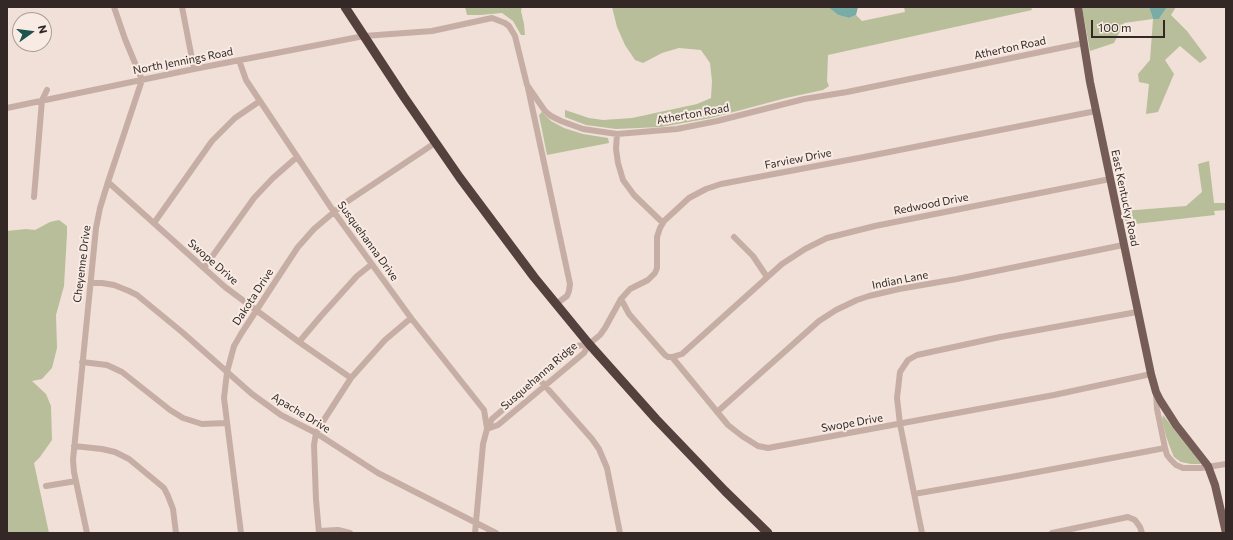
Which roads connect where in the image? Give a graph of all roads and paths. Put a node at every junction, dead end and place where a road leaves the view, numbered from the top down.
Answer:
1 (114, 7) edge
2 (182, 7) edge
3 (346, 7) edge
4 (1078, 7) edge
5 (364, 36) junction
6 (1084, 43) junction
7 (240, 60) junction
8 (194, 69) junction
9 (142, 80) junction
10 (527, 85) junction
11 (47, 90) dead end
12 (42, 100) junction
13 (260, 101) junction
14 (7, 108) edge
15 (1096, 111) junction
16 (617, 134) junction
17 (436, 143) junction
18 (297, 157) junction
19 (1110, 179) junction
20 (108, 182) junction
21 (34, 197) dead end
22 (334, 212) junction
23 (154, 223) junction
24 (663, 223) junction
25 (734, 237) dead end
26 (1123, 245) junction
27 (372, 264) junction
28 (204, 268) junction
29 (767, 277) junction
30 (90, 282) junction
31 (621, 299) junction
32 (556, 304) junction
33 (256, 311) junction
34 (1137, 312) junction
35 (411, 318) junction
36 (299, 342) junction
37 (588, 344) junction
38 (672, 357) junction
39 (82, 362) junction
40 (557, 364) junction
41 (563, 371) junction
42 (228, 372) junction
43 (1150, 374) junction
44 (351, 378) junction
45 (539, 379) junction
46 (545, 385) junction
47 (1156, 392) junction
48 (717, 412) junction
49 (227, 422) junction
50 (900, 424) junction
51 (487, 429) junction
52 (316, 433) junction
53 (74, 446) junction
54 (1165, 448) junction
55 (1226, 464) edge
56 (1208, 466) junction
57 (76, 481) junction
58 (46, 486) dead end
59 (914, 494) junction
60 (476, 523) junction
61 (319, 532) edge
62 (87, 533) edge
63 (176, 533) edge
64 (241, 533) edge
65 (350, 533) edge
66 (475, 533) edge
67 (496, 533) edge
68 (620, 533) edge
69 (768, 533) edge
70 (922, 533) edge
71 (1052, 533) edge
72 (1142, 533) edge
73 (1226, 533) edge

1 - 9 street
2 - 8 street
3 - 5 highway
4 - 6 main road, East Kentucky Road
5 - 7 street, North Jennings Road
5 - 10 street, Atherton Road
5 - 17 highway
6 - 15 main road, East Kentucky Road
6 - 16 street, Atherton Road
7 - 8 street, North Jennings Road
7 - 13 street, Susquehanna Drive
8 - 9 street, North Jennings Road
9 - 12 street, North Jennings Road
9 - 20 street, Cheyenne Drive
10 - 16 street, Atherton Road
10 - 32 street
11 - 12 street
12 - 14 street, North Jennings Road
12 - 21 street
13 - 18 street, Susquehanna Drive
13 - 23 street
15 - 19 main road, East Kentucky Road
15 - 24 street, Farview Drive
16 - 24 street
17 - 22 street, Dakota Drive
17 - 32 highway
18 - 22 street, Susquehanna Drive
18 - 28 street
19 - 26 main road, East Kentucky Road
19 - 29 street, Redwood Drive
20 - 23 street, Swope Drive
20 - 30 street, Cheyenne Drive
22 - 27 street, Susquehanna Drive
22 - 33 street, Dakota Drive
23 - 28 street, Swope Drive
24 - 31 street, Farview Drive
25 - 29 street
26 - 34 main road, East Kentucky Road
26 - 48 street, Indian Lane
27 - 35 street, Susquehanna Drive
27 - 36 street
28 - 33 street, Swope Drive
29 - 38 street, Redwood Drive
30 - 39 street, Cheyenne Drive
30 - 42 street, Apache Drive
31 - 37 street, Farview Drive
31 - 38 street, Swope Drive
32 - 37 highway
33 - 36 street, Swope Drive
33 - 42 street, Dakota Drive
34 - 43 main road, East Kentucky Road
34 - 50 street
35 - 44 street
35 - 51 street, Susquehanna Drive
36 - 44 street, Swope Drive
37 - 40 street, Susquehanna Ridge
37 - 41 street, Susquehanna Ridge
37 - 69 highway
38 - 48 street, Swope Drive
39 - 49 street
39 - 53 street, Cheyenne Drive
40 - 41 street
40 - 45 street, Susquehanna Ridge
41 - 46 street, Susquehanna Ridge
42 - 49 street, Dakota Drive
42 - 52 street, Apache Drive
43 - 47 main road, East Kentucky Road
43 - 50 street, Swope Drive
44 - 52 street
45 - 46 street
45 - 51 street, Susquehanna Ridge
46 - 51 street, Susquehanna Ridge
46 - 68 street
47 - 54 street, East Kentucky Road
47 - 56 main road, East Kentucky Road
48 - 50 street, Swope Drive
49 - 64 street, Dakota Drive
50 - 59 street
51 - 60 street, Susquehanna Ridge
52 - 60 street, Apache Drive
52 - 61 street
53 - 57 street, Cheyenne Drive
53 - 63 street
54 - 56 street, East Kentucky Road
54 - 59 street
55 - 56 street
56 - 73 main road
57 - 58 street
57 - 62 street, Cheyenne Drive
59 - 70 street
60 - 66 street, Susquehanna Ridge
60 - 67 street, Apache Drive
61 - 65 street
71 - 72 street

